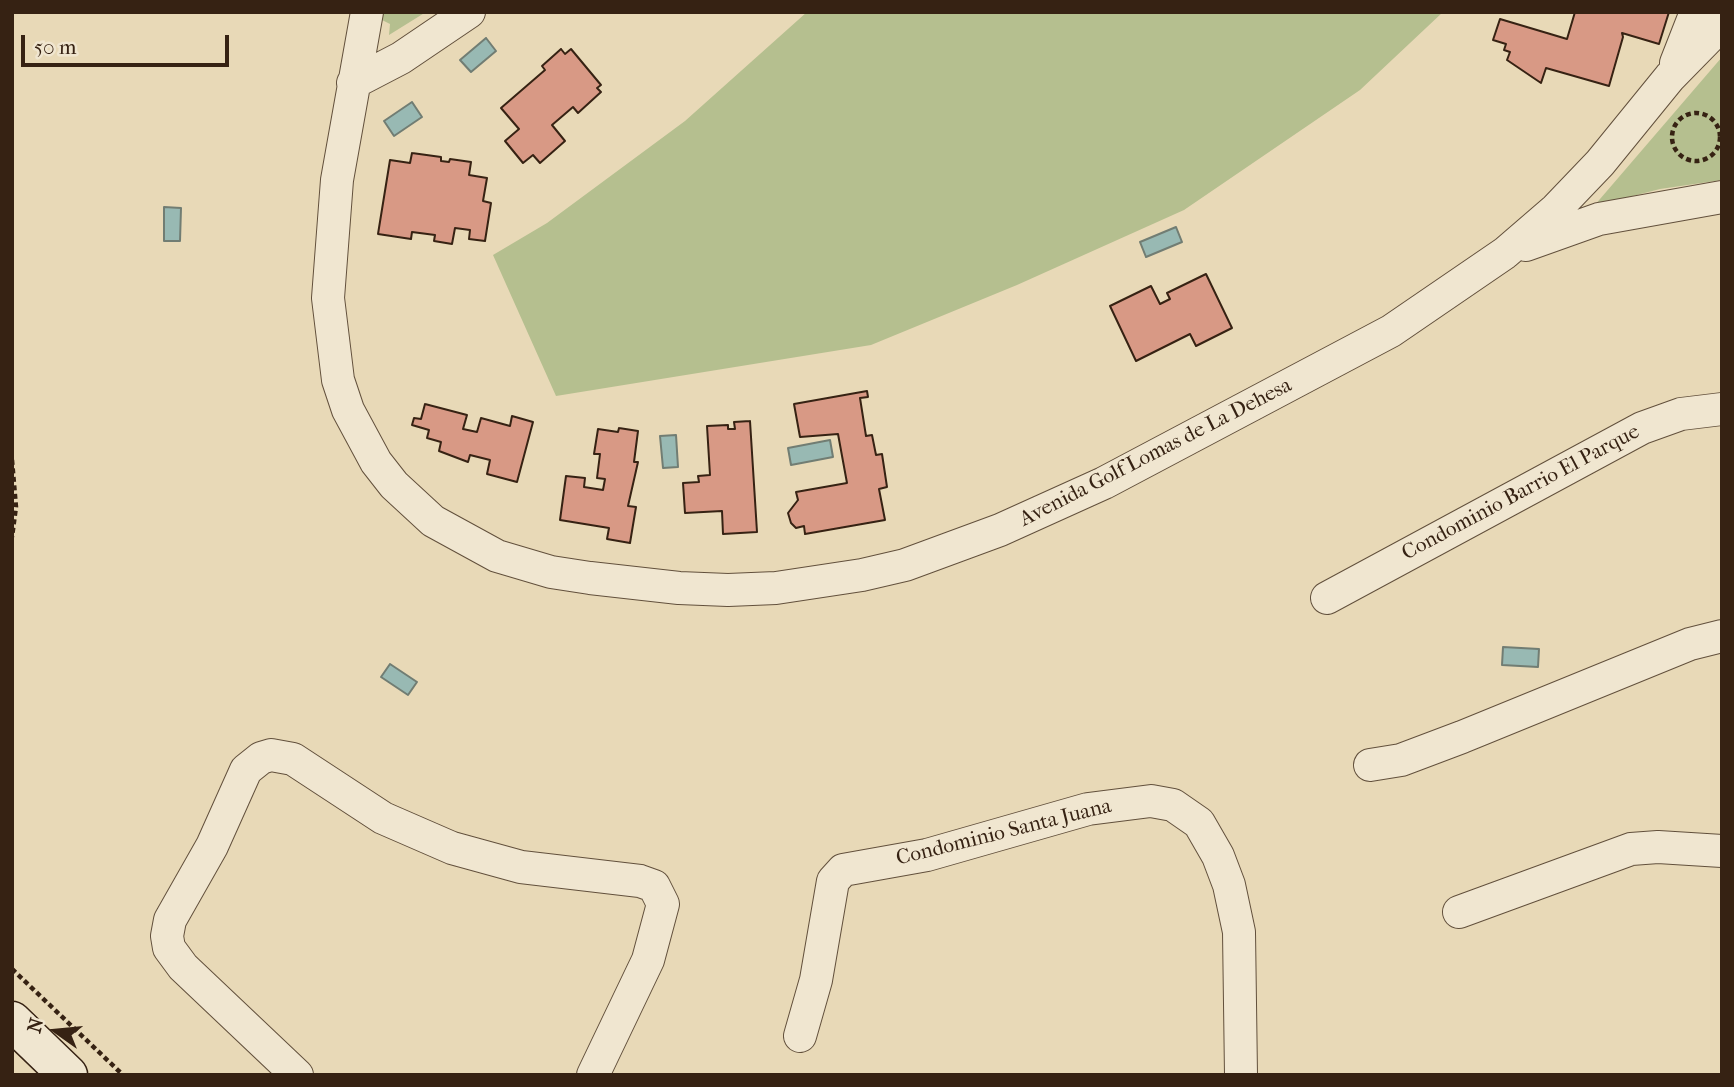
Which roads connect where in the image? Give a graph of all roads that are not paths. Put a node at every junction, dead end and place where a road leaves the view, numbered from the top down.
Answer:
1 (367, 12) edge
2 (469, 12) edge
3 (1696, 12) edge
4 (1722, 24) edge
5 (1670, 76) junction
6 (353, 83) junction
7 (1722, 197) edge
8 (1505, 253) junction
9 (1722, 409) edge
10 (1327, 598) dead end
11 (1722, 636) edge
12 (1370, 765) dead end
13 (1722, 851) edge
14 (1459, 912) dead end
15 (12, 1021) edge
16 (800, 1036) dead end
17 (68, 1075) edge
18 (297, 1075) edge
19 (593, 1075) edge
20 (1241, 1075) edge

1 - 6 street, Avenida Golf Lomas de La Dehesa
2 - 6 street
3 - 5 street
4 - 5 street, Avenida Golf Lomas de La Dehesa
5 - 8 street, Avenida Golf Lomas de La Dehesa
6 - 8 street, Avenida Golf Lomas de La Dehesa
7 - 8 street
9 - 10 street, Condominio Barrio El Parque
11 - 12 street
13 - 14 street
15 - 17 street
16 - 20 street, Condominio Santa Juana
18 - 19 street

